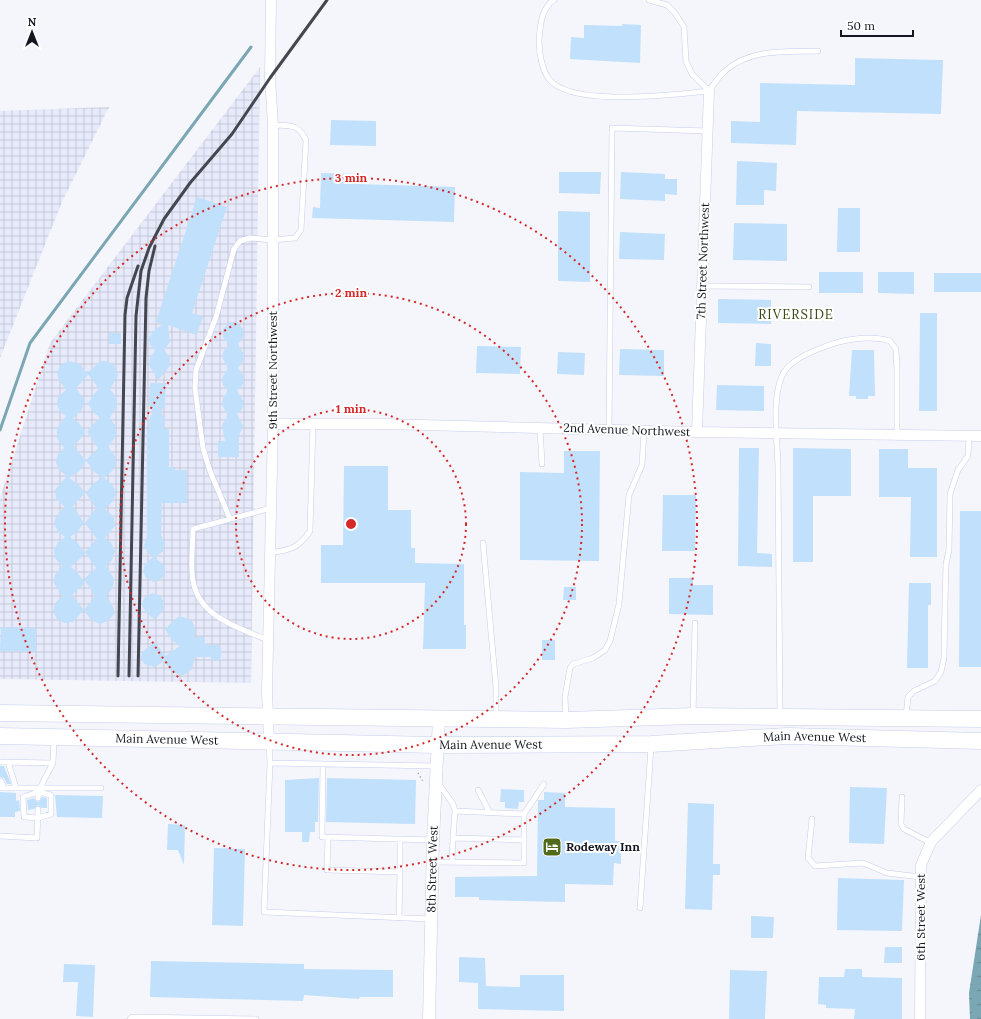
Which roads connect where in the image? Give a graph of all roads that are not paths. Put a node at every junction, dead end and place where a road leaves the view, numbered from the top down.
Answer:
1 (271, 0) edge
2 (554, 0) edge
3 (649, 0) edge
4 (818, 51) dead end
5 (709, 91) junction
6 (273, 126) junction
7 (708, 131) junction
8 (272, 240) junction
9 (703, 286) junction
10 (809, 287) dead end
11 (273, 424) junction
12 (313, 424) junction
13 (540, 428) junction
14 (609, 430) junction
15 (644, 431) junction
16 (697, 432) junction
17 (776, 433) junction
18 (897, 435) junction
19 (969, 436) junction
20 (981, 436) edge
21 (542, 464) dead end
22 (271, 508) junction
23 (230, 519) junction
24 (483, 544) dead end
25 (269, 553) junction
26 (695, 623) dead end
27 (268, 640) junction
28 (0, 712) edge
29 (268, 716) junction
30 (693, 716) junction
31 (780, 717) junction
32 (906, 718) junction
33 (439, 719) junction
34 (981, 719) edge
35 (496, 720) junction
36 (566, 720) junction
37 (0, 736) edge
38 (55, 737) junction
39 (269, 741) junction
40 (981, 741) edge
41 (651, 744) junction
42 (437, 745) junction
43 (0, 762) edge
44 (8, 762) junction
45 (53, 763) junction
46 (270, 763) junction
47 (323, 765) junction
48 (436, 766) junction
49 (436, 780) junction
50 (1, 781) dead end
51 (544, 784) dead end
52 (2, 788) edge
53 (16, 788) junction
54 (101, 788) dead end
55 (478, 790) dead end
56 (981, 790) edge
57 (39, 793) junction
58 (902, 798) dead end
59 (38, 809) dead end
60 (455, 811) junction
61 (490, 813) junction
62 (524, 814) junction
63 (38, 818) junction
64 (812, 819) dead end
65 (0, 836) edge
66 (328, 837) junction
67 (453, 838) junction
68 (400, 839) junction
69 (433, 840) junction
70 (524, 840) junction
71 (931, 843) junction
72 (432, 862) junction
73 (452, 862) junction
74 (400, 872) junction
75 (921, 877) junction
76 (640, 908) dead end
77 (399, 918) junction
78 (431, 919) junction
79 (221, 1018) edge
80 (130, 1019) edge
81 (256, 1019) edge
82 (430, 1019) edge
83 (920, 1019) edge

1 - 6 street, 9th Street Northwest
2 - 5 lane
3 - 5 lane
4 - 5 lane
5 - 7 street, 7th Street Northwest
6 - 8 street, 9th Street Northwest
6 - 8 lane
7 - 9 street, 7th Street Northwest
7 - 14 lane
8 - 11 street, 9th Street Northwest
8 - 23 lane
9 - 10 lane
9 - 16 street, 7th Street Northwest
11 - 12 street, 2nd Avenue Northwest
11 - 22 street, 9th Street Northwest
12 - 13 street, 2nd Avenue Northwest
12 - 25 lane
13 - 14 street, 2nd Avenue Northwest
13 - 21 lane
14 - 15 street, 2nd Avenue Northwest
15 - 16 street, 2nd Avenue Northwest
15 - 36 lane
16 - 17 street, 2nd Avenue Northwest
17 - 18 street, 2nd Avenue Northwest
17 - 18 lane
17 - 31 lane
18 - 19 street, 2nd Avenue Northwest
19 - 20 street, 2nd Avenue Northwest
19 - 32 lane
22 - 23 lane
22 - 25 street, 9th Street Northwest
23 - 27 lane
24 - 35 lane
25 - 27 street, 9th Street Northwest
26 - 30 lane
27 - 29 street, 9th Street Northwest
28 - 29 main road, Main Avenue West
29 - 33 main road, Main Avenue West
29 - 39 street, 9th Street Northwest
30 - 31 main road, Main Avenue West
30 - 36 main road, Main Avenue West
31 - 32 main road, Main Avenue West
32 - 34 main road, Main Avenue West
33 - 35 main road, Main Avenue West
33 - 42 street, 8th Street West
35 - 36 main road, Main Avenue West
37 - 38 main road, Main Avenue West
38 - 39 main road, Main Avenue West
38 - 45 lane
39 - 42 main road, Main Avenue West
39 - 46 lane
40 - 41 main road, Main Avenue West
41 - 42 main road, Main Avenue West
41 - 76 lane
42 - 48 street, 8th Street West
43 - 44 lane
44 - 45 lane
44 - 53 lane
45 - 57 lane
46 - 47 lane
46 - 77 lane
47 - 48 lane
47 - 66 lane
48 - 49 street, 8th Street West
49 - 60 lane
49 - 69 street, 8th Street West
50 - 52 lane
51 - 62 lane
52 - 53 lane
53 - 57 lane
54 - 57 lane
55 - 61 lane
56 - 71 street, 6th Street West
57 - 63 lane
57 - 63 lane
58 - 71 lane
59 - 63 lane
60 - 61 lane
60 - 67 lane
61 - 62 lane
62 - 70 lane
63 - 65 lane
64 - 75 lane
66 - 68 lane
66 - 74 lane
67 - 70 lane
67 - 73 lane
68 - 69 lane
68 - 74 lane
69 - 72 street, 8th Street West
70 - 73 lane
71 - 75 street, 6th Street West
72 - 73 lane
72 - 78 street, 8th Street West
74 - 77 lane
75 - 83 street, 6th Street West
77 - 78 lane
78 - 82 street, 8th Street West
79 - 80 lane
79 - 81 lane

